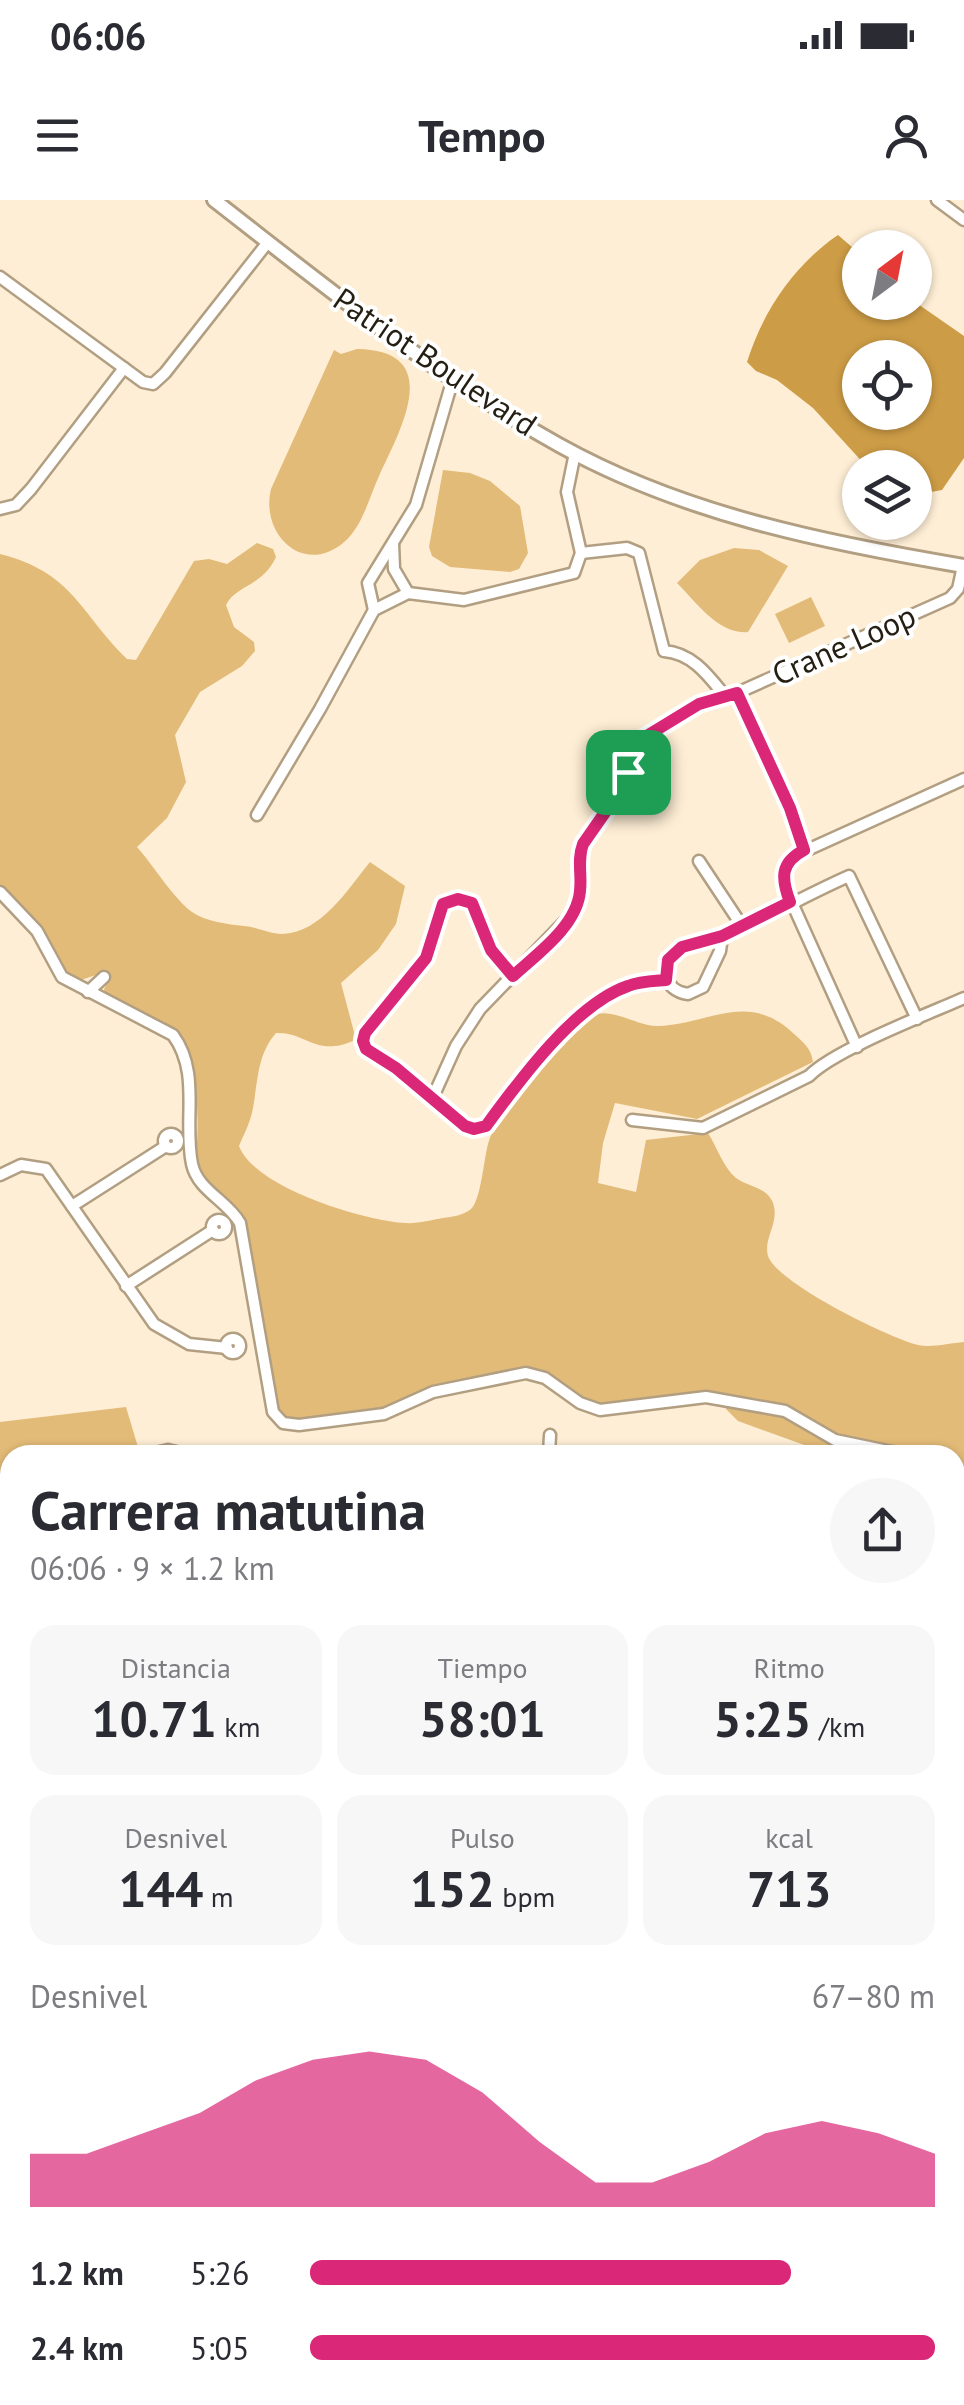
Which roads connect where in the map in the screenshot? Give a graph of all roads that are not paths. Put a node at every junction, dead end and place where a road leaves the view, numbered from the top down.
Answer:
1 (214, 200) edge
2 (937, 200) edge
3 (964, 220) edge
4 (268, 242) junction
5 (0, 277) edge
6 (124, 368) junction
7 (452, 382) junction
8 (574, 453) junction
9 (0, 509) edge
10 (394, 542) junction
11 (582, 554) junction
12 (964, 566) edge
13 (408, 593) junction
14 (374, 610) junction
15 (731, 694) junction
16 (964, 779) edge
17 (257, 815) dead end
18 (804, 850) junction
19 (698, 861) dead end
20 (0, 892) edge
21 (790, 902) junction
22 (742, 926) junction
23 (722, 936) junction
24 (104, 976) dead end
25 (513, 976) junction
26 (666, 980) junction
27 (88, 992) junction
28 (964, 998) edge
29 (917, 1019) junction
30 (858, 1047) junction
31 (433, 1097) junction
32 (632, 1120) dead end
33 (166, 1146) dead end
34 (0, 1175) edge
35 (72, 1206) junction
36 (212, 1230) dead end
37 (126, 1286) junction
38 (226, 1348) dead end
39 (550, 1435) dead end
40 (550, 1445) edge
41 (859, 1445) edge

1 - 4 street, Patriot Boulevard
2 - 3 street
4 - 6 street
4 - 7 street, Patriot Boulevard
5 - 6 street
6 - 9 street
7 - 8 street, Patriot Boulevard
7 - 10 street
8 - 11 street
8 - 12 street, Patriot Boulevard
10 - 13 street
10 - 14 street
11 - 13 street
11 - 15 street
12 - 15 street, Crane Loop
13 - 14 street
14 - 17 street
15 - 18 street, Crane Loop
15 - 25 street
16 - 18 street
18 - 21 street
19 - 22 street
20 - 27 street
21 - 22 street
21 - 29 street
21 - 30 street
22 - 23 street
23 - 26 street
23 - 26 street
24 - 27 street
25 - 31 street
25 - 31 street
26 - 31 street
27 - 41 street
28 - 29 street
29 - 30 street
30 - 32 street
33 - 35 street
34 - 35 street
35 - 37 street
36 - 37 street
37 - 38 street
39 - 40 street

